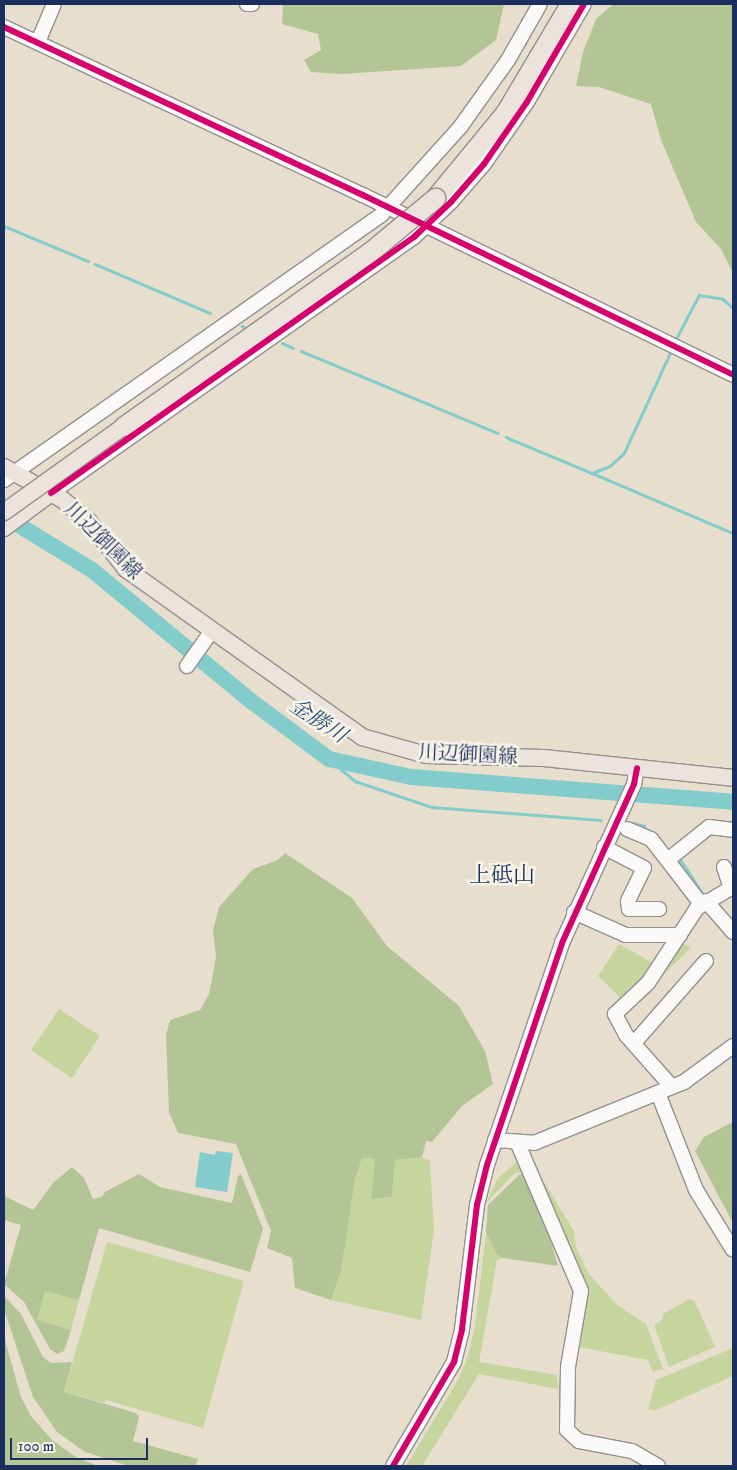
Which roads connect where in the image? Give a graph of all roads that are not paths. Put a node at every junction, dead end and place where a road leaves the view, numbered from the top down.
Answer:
1 (54, 4) edge
2 (247, 4) edge
3 (252, 4) edge
4 (540, 4) edge
5 (570, 4) edge
6 (584, 4) edge
7 (4, 27) edge
8 (38, 42) junction
9 (388, 207) junction
10 (426, 225) junction
11 (733, 376) edge
12 (124, 426) joint
13 (7, 473) edge
14 (52, 493) junction
15 (4, 512) edge
16 (4, 528) edge
17 (211, 632) junction
18 (187, 666) dead end
19 (637, 771) junction
20 (733, 778) edge
21 (627, 829) dead end
22 (733, 830) edge
23 (604, 847) junction
24 (669, 859) junction
25 (724, 867) dead end
26 (732, 887) edge
27 (704, 903) junction
28 (659, 909) dead end
29 (574, 912) junction
30 (733, 932) edge
31 (680, 934) junction
32 (706, 961) dead end
33 (634, 1043) junction
34 (733, 1046) edge
35 (672, 1087) junction
36 (658, 1093) junction
37 (495, 1140) junction
38 (518, 1144) junction
39 (733, 1250) edge
40 (393, 1466) edge
41 (658, 1466) edge

1 - 8 street
2 - 3 street
4 - 9 street
5 - 12 highway, bridge
6 - 10 street
7 - 8 street
8 - 9 street
9 - 10 street
9 - 13 street
10 - 11 street
10 - 14 street
12 - 15 main road, bridge
13 - 14 main road, 川辺御園線
14 - 16 main road
14 - 17 main road, 川辺御園線
17 - 18 street
17 - 19 main road, 川辺御園線
19 - 20 main road, 川辺御園線
19 - 23 street
21 - 24 street
22 - 24 street
23 - 28 street
23 - 29 street
24 - 27 street
25 - 26 street
26 - 27 street
27 - 30 street
27 - 31 street
29 - 31 street
29 - 37 street
31 - 33 street
32 - 33 street
33 - 35 street
34 - 35 street
35 - 36 street
36 - 38 street
36 - 39 street
37 - 38 street
37 - 40 street
38 - 41 street

